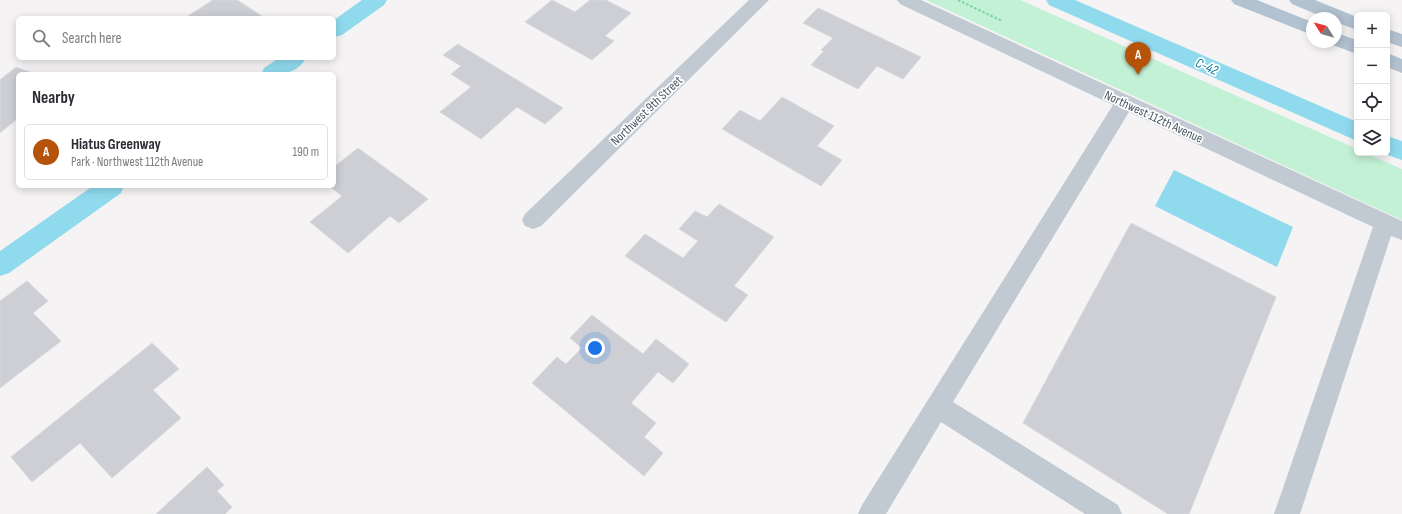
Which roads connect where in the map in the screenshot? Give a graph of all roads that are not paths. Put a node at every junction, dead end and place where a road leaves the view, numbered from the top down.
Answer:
1 (760, 0) edge
2 (906, 0) edge
3 (1240, 0) edge
4 (1298, 0) edge
5 (1354, 23) edge
6 (1306, 27) edge
7 (1390, 36) edge
8 (1342, 41) edge
9 (1402, 41) edge
10 (1354, 46) edge
11 (1390, 61) edge
12 (1402, 66) edge
13 (1125, 102) junction
14 (533, 220) dead end
15 (1393, 227) edge
16 (937, 406) junction
17 (879, 511) edge
18 (1109, 514) edge
19 (1287, 514) edge

1 - 14 street, Northwest 9th Street
2 - 13 street, Northwest 112th Avenue
3 - 6 main road
4 - 5 main road
7 - 9 main road
8 - 10 main road
11 - 12 main road
13 - 15 street, Northwest 112th Avenue
13 - 16 street
15 - 19 street
16 - 17 street
16 - 18 street

